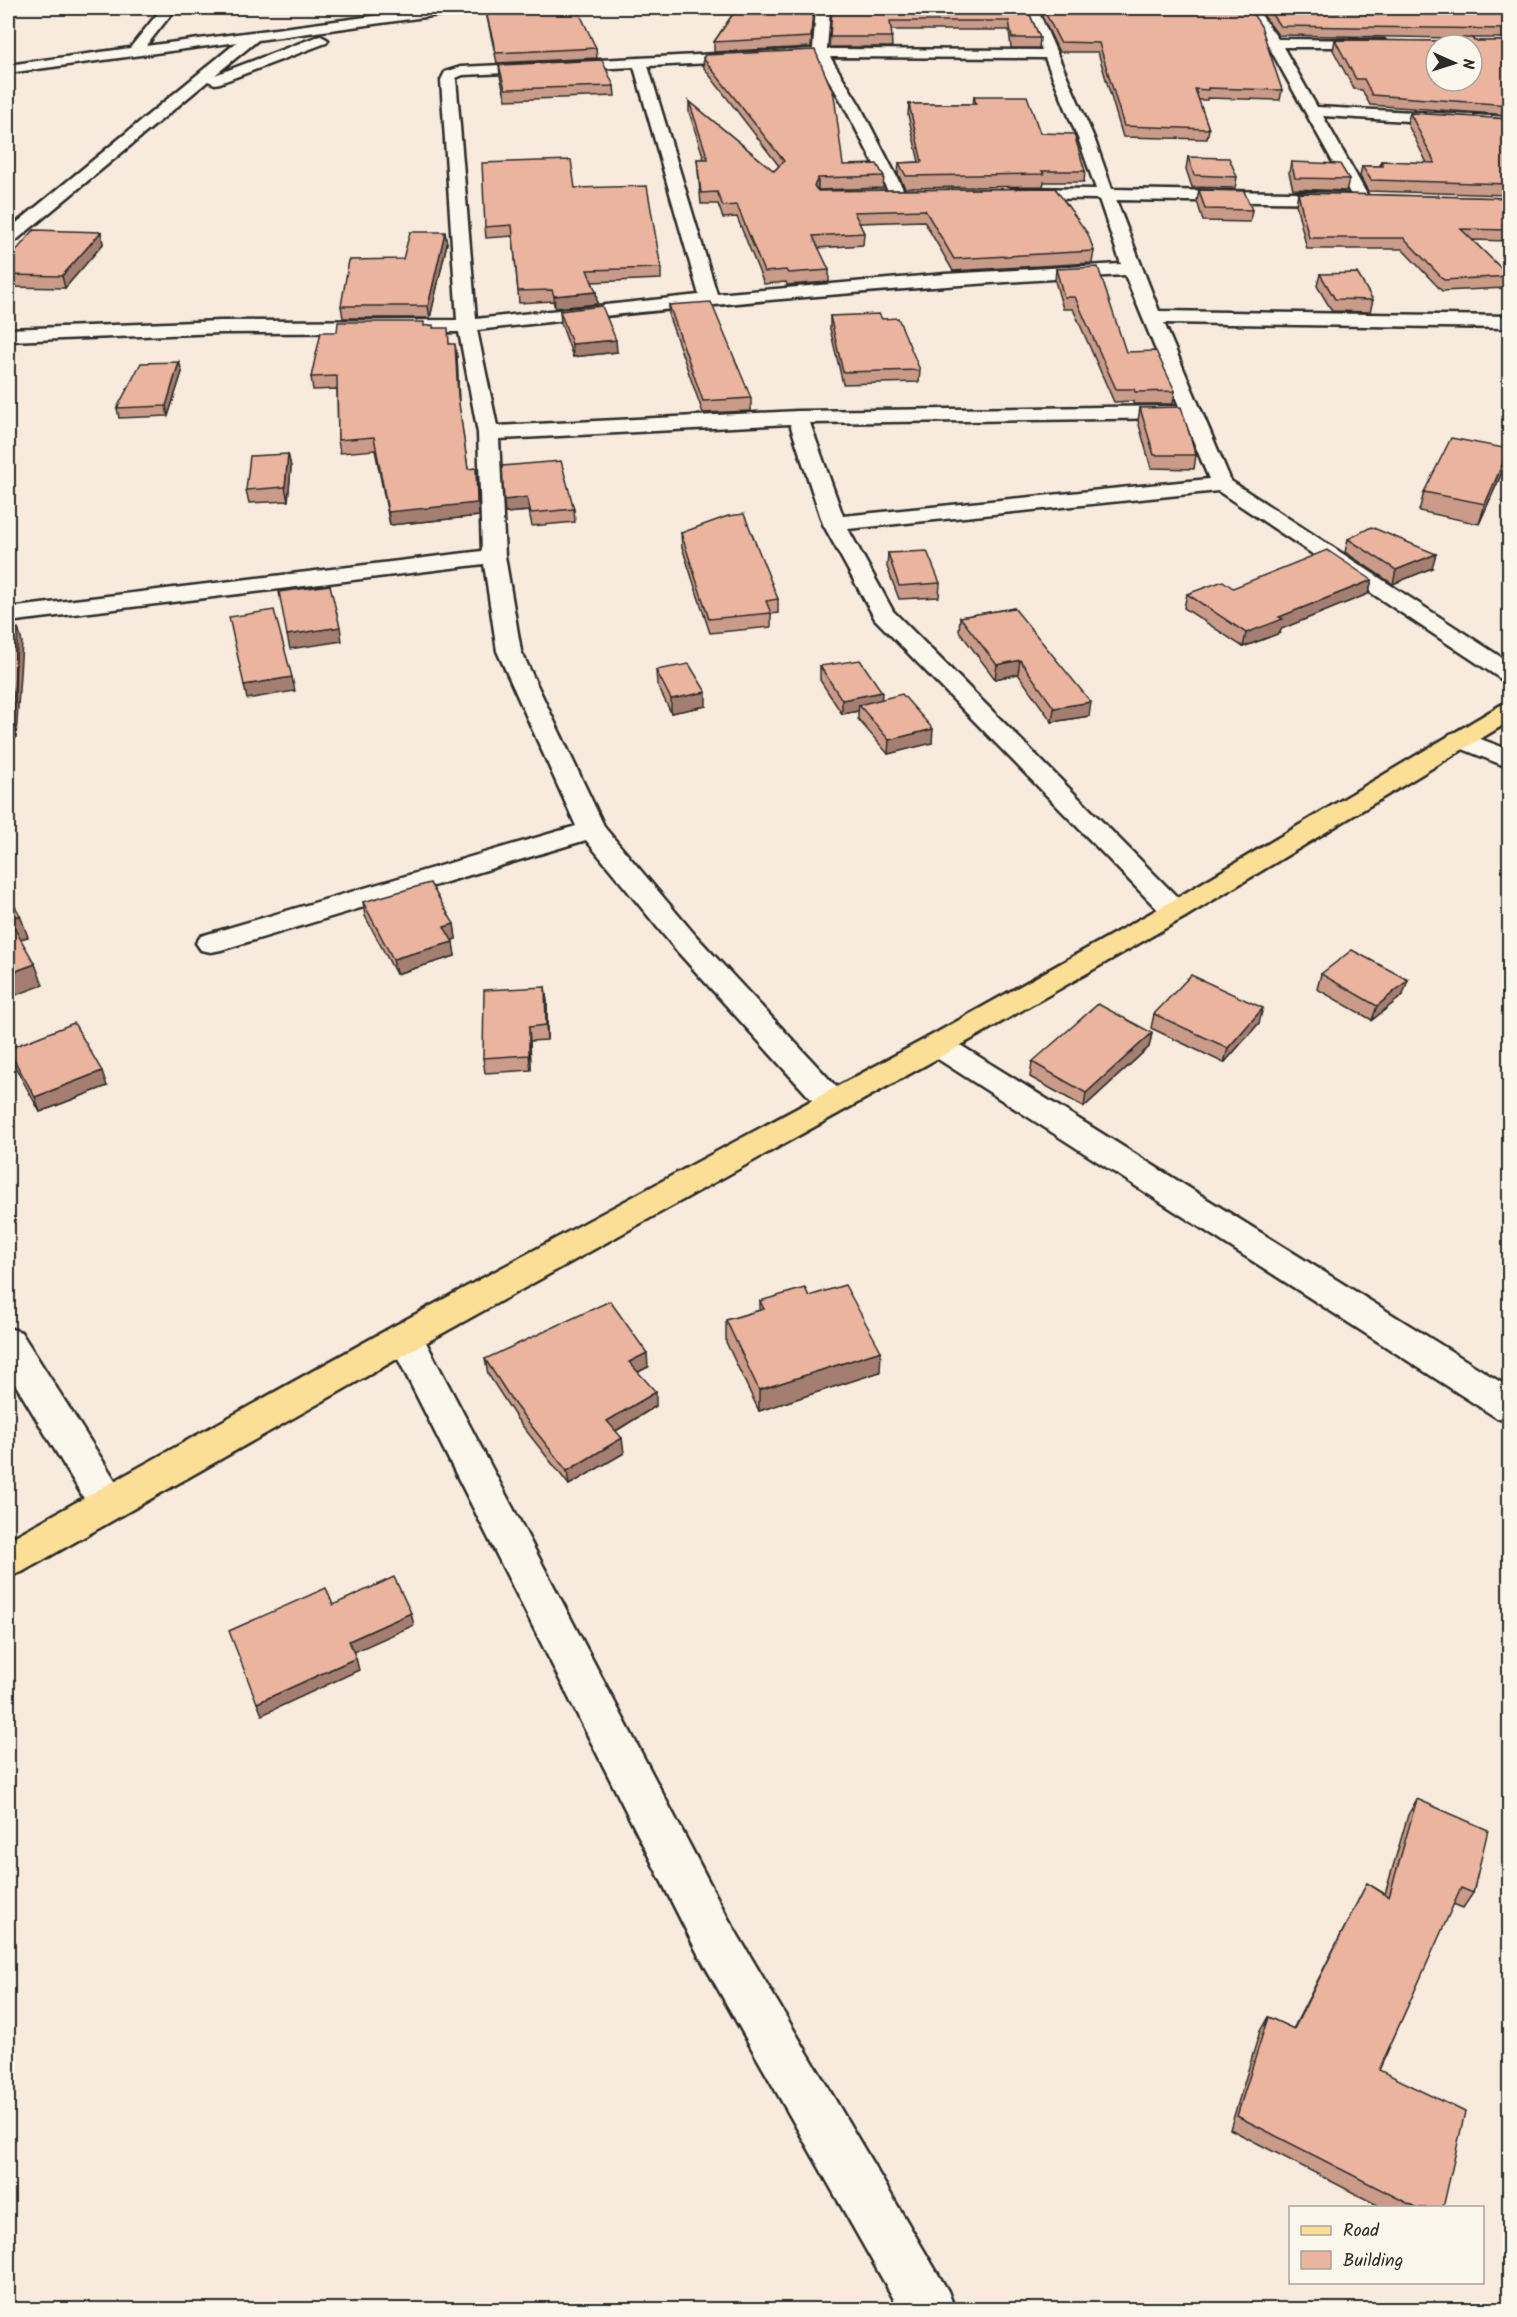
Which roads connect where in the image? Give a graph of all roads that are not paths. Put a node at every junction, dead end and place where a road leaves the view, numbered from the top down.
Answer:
1 (169, 8) edge
2 (341, 8) edge
3 (461, 8) edge
4 (823, 8) edge
5 (1032, 8) edge
6 (1250, 8) edge
7 (398, 17) junction
8 (330, 26) junction
9 (256, 34) junction
10 (1274, 43) junction
11 (1392, 43) edge
12 (136, 50) junction
13 (820, 53) junction
14 (1050, 54) junction
15 (640, 62) junction
16 (8, 69) edge
17 (189, 89) junction
18 (1311, 111) junction
19 (1509, 122) edge
20 (1103, 192) junction
21 (1000, 193) edge
22 (876, 194) edge
23 (8, 238) edge
24 (1132, 269) junction
25 (710, 300) junction
26 (1154, 317) junction
27 (1509, 322) edge
28 (467, 326) junction
29 (8, 335) edge
30 (1192, 412) junction
31 (798, 417) junction
32 (488, 433) junction
33 (1222, 484) junction
34 (834, 524) junction
35 (494, 556) junction
36 (8, 615) edge
37 (1509, 674) edge
38 (1509, 710) edge
39 (1459, 739) junction
40 (1509, 760) edge
41 (592, 830) junction
42 (1175, 911) junction
43 (211, 943) dead end
44 (938, 1045) junction
45 (832, 1102) junction
46 (405, 1337) junction
47 (8, 1342) edge
48 (1509, 1407) edge
49 (108, 1503) junction
50 (8, 1560) edge
51 (929, 2310) edge

1 - 12 street
2 - 8 street
3 - 7 street
4 - 13 street
5 - 14 street
6 - 10 street
7 - 8 street
7 - 17 street
8 - 9 street
9 - 12 street
9 - 17 street
10 - 11 street
10 - 18 street
12 - 16 street
13 - 14 street
13 - 15 street
13 - 22 street
14 - 20 street
15 - 25 street
15 - 28 street
17 - 23 street
18 - 19 street
18 - 20 street
20 - 21 street
20 - 24 street
24 - 25 street
24 - 26 street
25 - 28 street
26 - 27 street
26 - 30 street
28 - 29 street
28 - 32 street
30 - 31 street
30 - 33 street
31 - 32 street
31 - 34 street
32 - 35 street
33 - 34 street
33 - 37 street
34 - 42 street
35 - 36 street
35 - 41 street
38 - 39 main road
39 - 40 street
39 - 42 main road
41 - 43 street
41 - 45 street
42 - 44 main road
44 - 45 main road
44 - 48 street
45 - 46 main road
46 - 49 main road
46 - 51 street
47 - 49 street
49 - 50 main road

